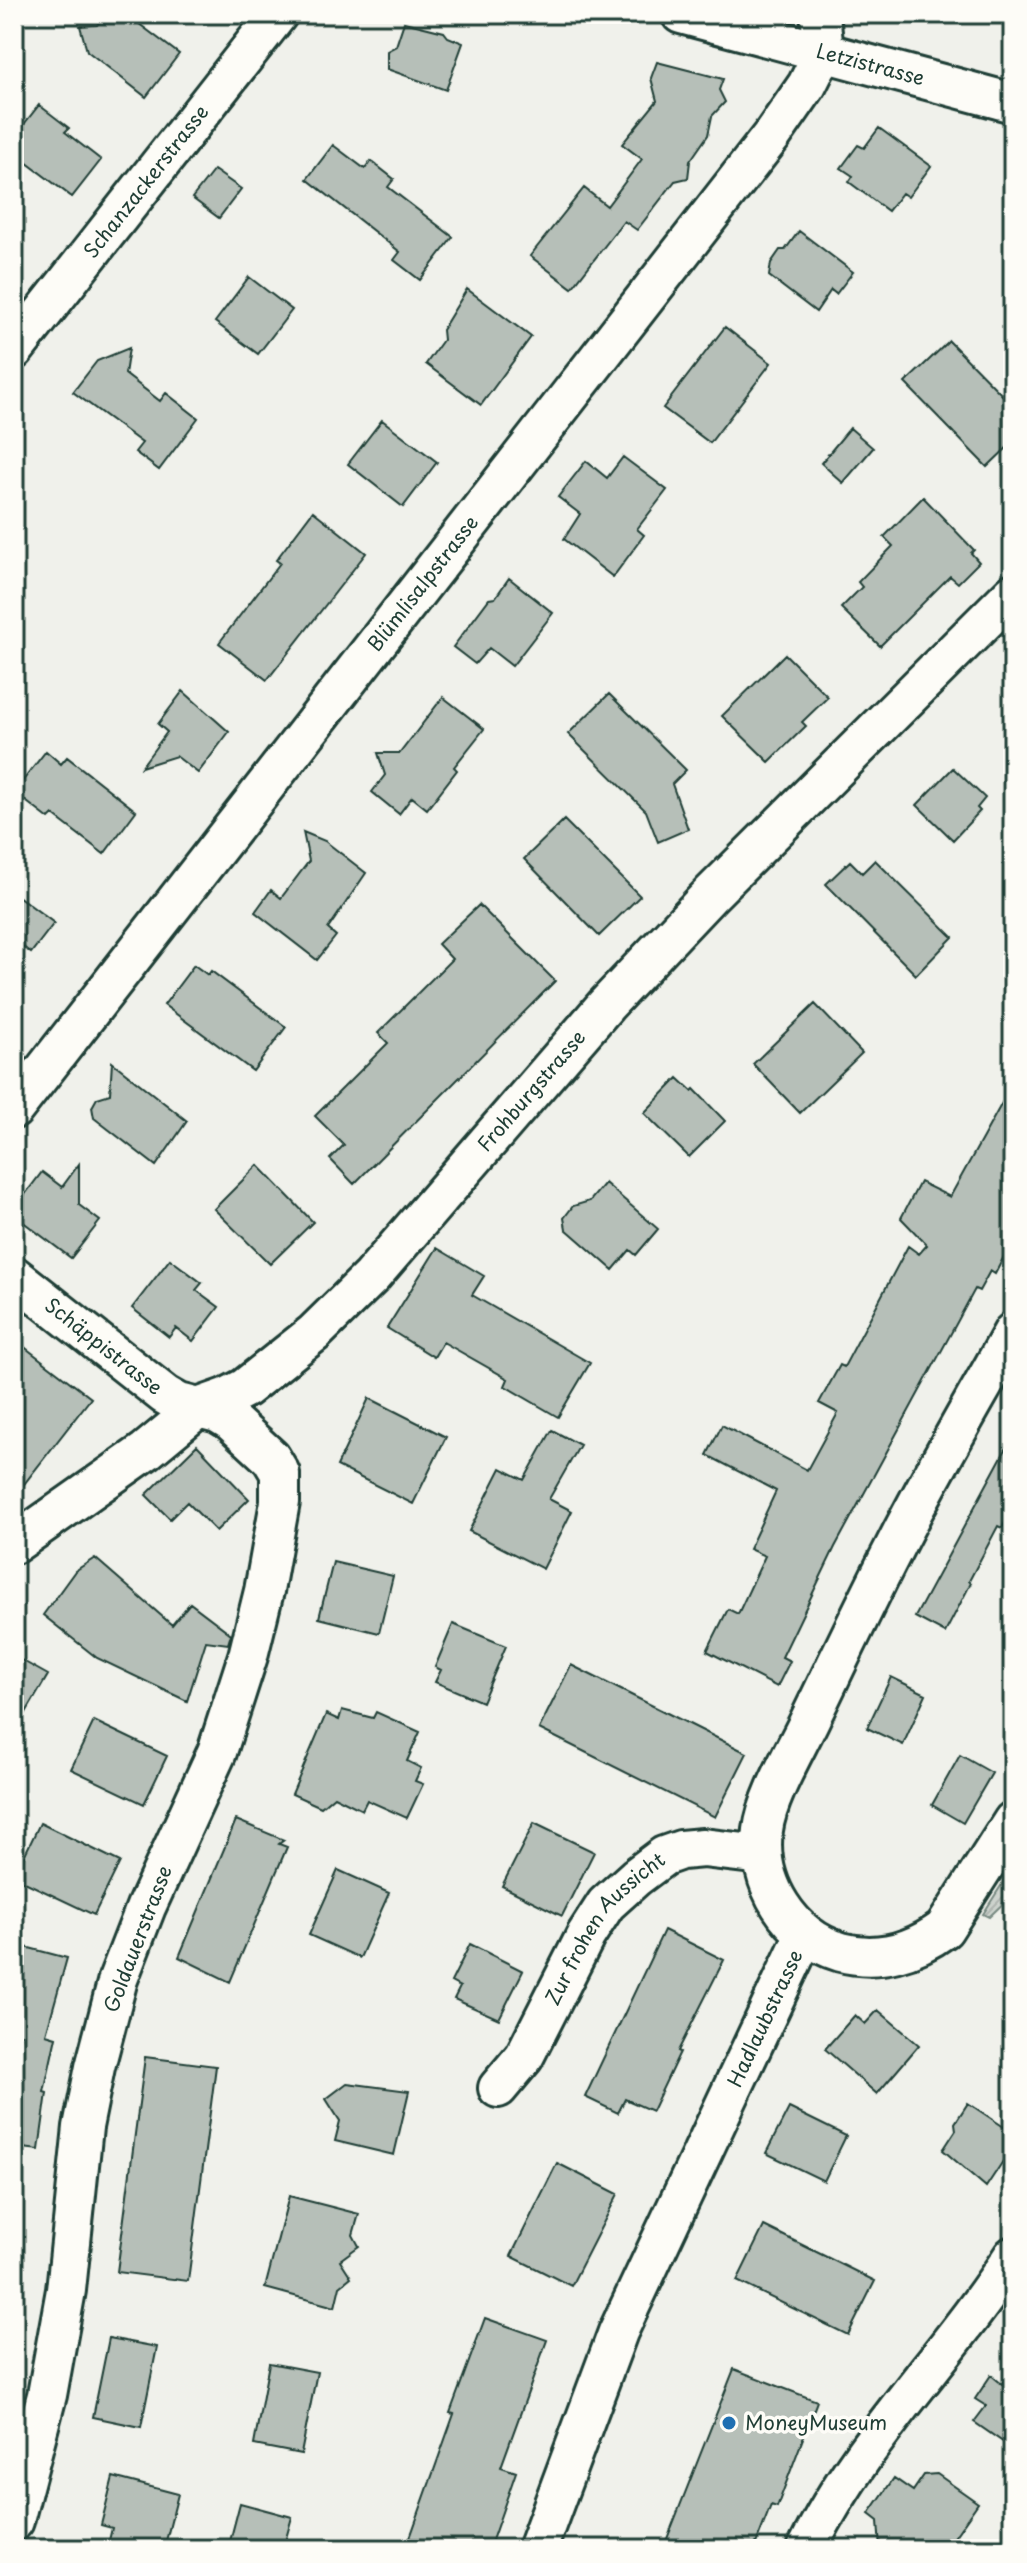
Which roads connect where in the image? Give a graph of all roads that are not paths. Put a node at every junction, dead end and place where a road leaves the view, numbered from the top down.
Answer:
1 (278, 14) edge
2 (681, 14) edge
3 (820, 14) edge
4 (824, 51) junction
5 (1013, 103) edge
6 (14, 350) edge
7 (1013, 593) edge
8 (14, 1109) edge
9 (14, 1276) edge
10 (1013, 1332) edge
11 (198, 1408) junction
12 (14, 1544) edge
13 (1013, 1821) edge
14 (762, 1855) junction
15 (805, 1934) junction
16 (498, 2088) dead end
17 (1013, 2256) edge
18 (14, 2521) edge
19 (537, 2549) edge
20 (807, 2549) edge

1 - 6 street, Schanzackerstrasse
2 - 4 street, Letzistrasse
3 - 4 street
4 - 5 street, Letzistrasse
4 - 8 street, Blümlisalpstrasse
7 - 11 street, Frohburgstrasse
9 - 11 street, Schäppistrasse
10 - 14 street, Hadlaubstrasse
11 - 12 street, Frohburgstrasse
11 - 18 street, Goldauerstrasse
13 - 15 street
14 - 15 street, Hadlaubstrasse
14 - 16 street, Zur frohen Aussicht
15 - 19 street, Hadlaubstrasse
17 - 20 street

